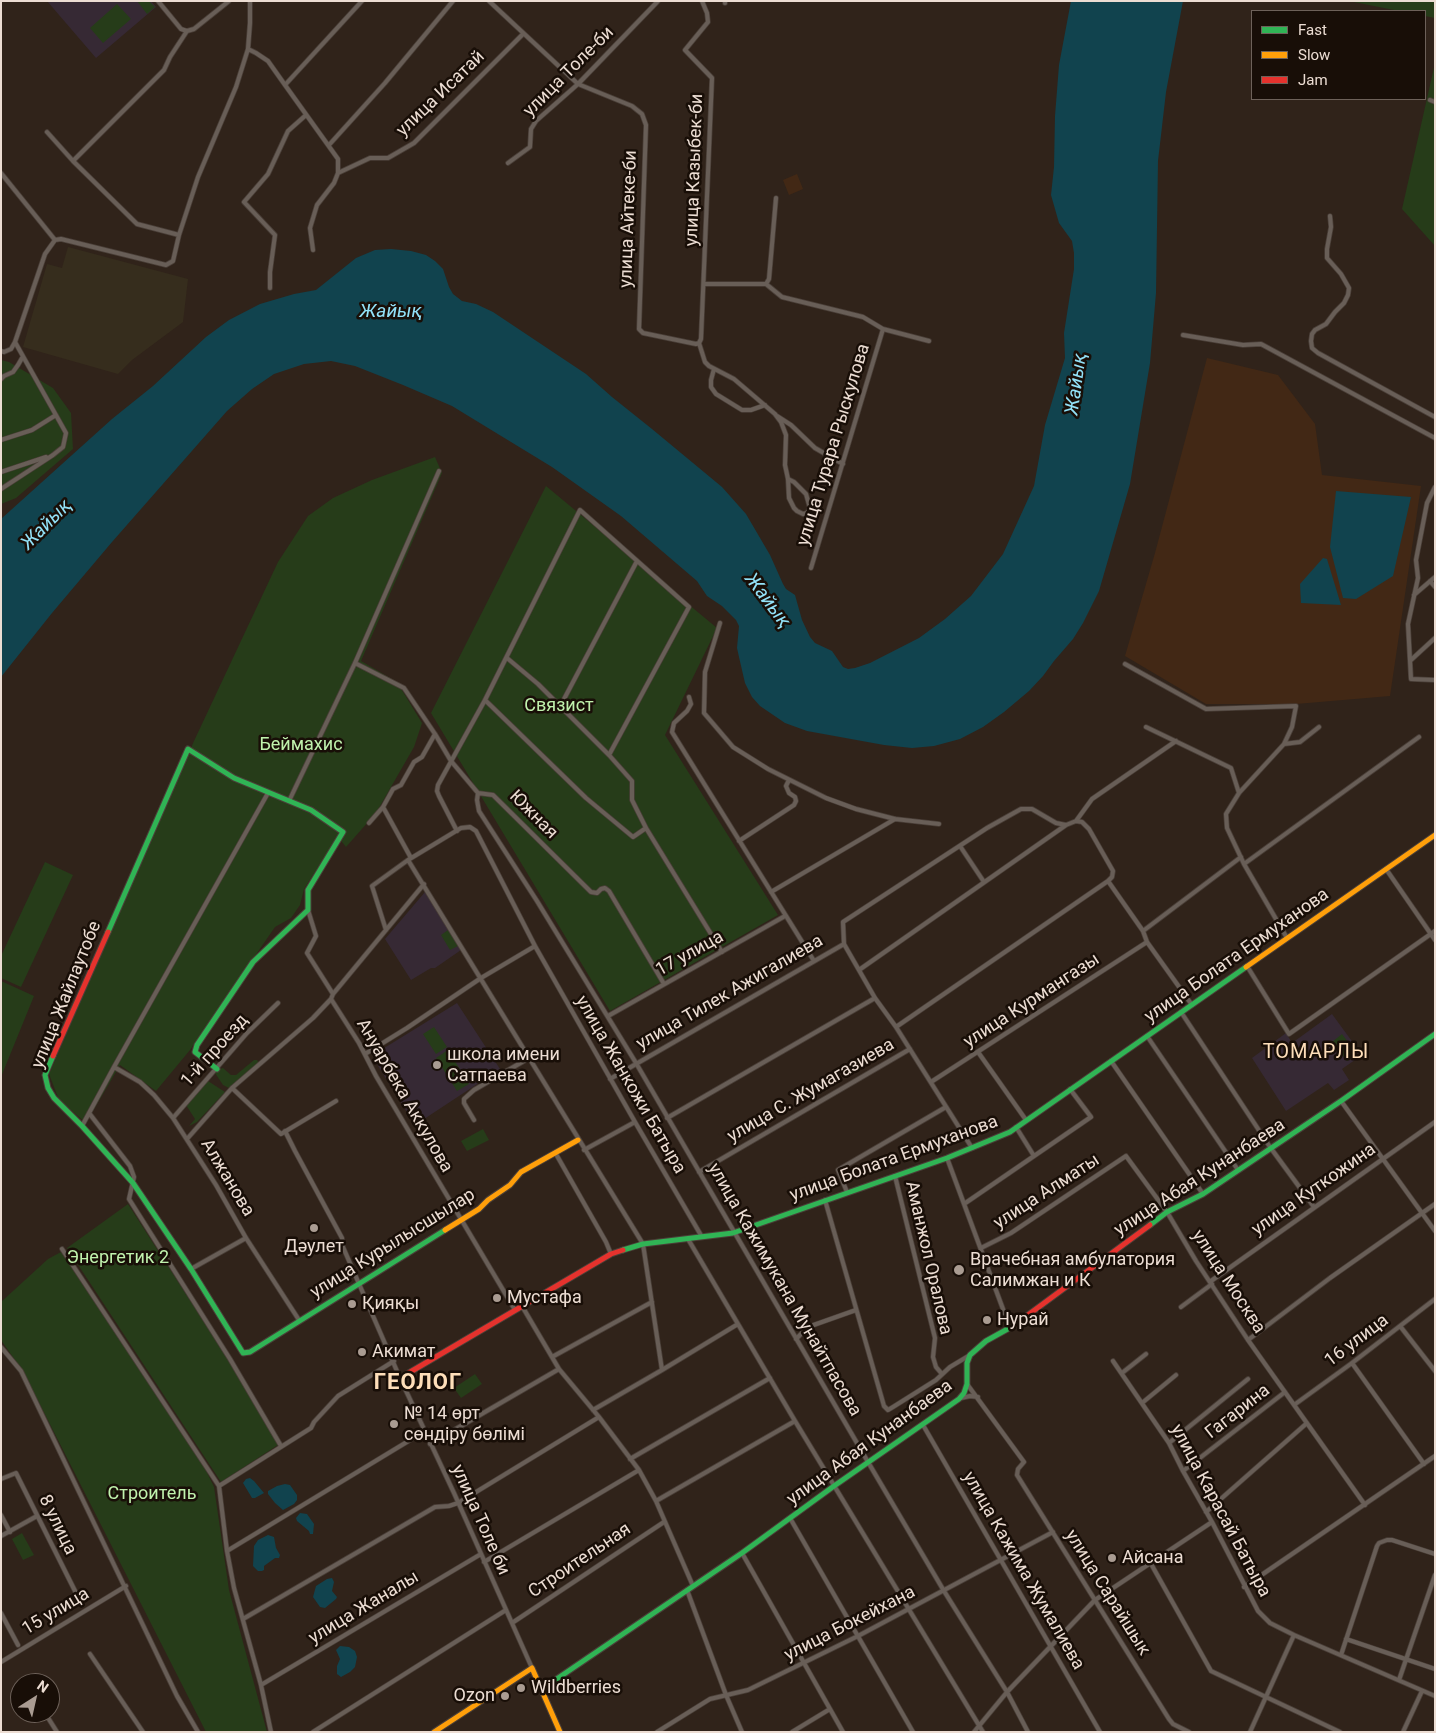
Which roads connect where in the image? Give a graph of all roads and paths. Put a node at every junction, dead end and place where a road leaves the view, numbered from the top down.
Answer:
1 (158, 1) edge
2 (229, 1) edge
3 (250, 1) edge
4 (362, 1) edge
5 (453, 1) edge
6 (489, 1) edge
7 (658, 1) edge
8 (702, 1) edge
9 (187, 32) junction
10 (523, 34) junction
11 (248, 49) junction
12 (578, 84) junction
13 (285, 85) junction
14 (1430, 100) dead end
15 (1435, 102) edge
16 (306, 115) junction
17 (47, 132) dead end
18 (329, 145) junction
19 (73, 160) junction
20 (508, 163) dead end
21 (1, 173) edge
22 (338, 173) junction
23 (776, 198) dead end
24 (1330, 216) dead end
25 (179, 235) junction
26 (55, 240) junction
27 (313, 250) dead end
28 (704, 284) junction
29 (766, 284) junction
30 (270, 288) dead end
31 (883, 328) junction
32 (1183, 335) dead end
33 (700, 341) junction
34 (929, 341) dead end
35 (15, 342) junction
36 (1, 351) edge
37 (22, 358) junction
38 (714, 369) junction
39 (1, 379) edge
40 (765, 405) junction
41 (776, 414) junction
42 (56, 416) junction
43 (1435, 417) edge
44 (1435, 438) edge
45 (1, 440) edge
46 (53, 455) junction
47 (843, 464) junction
48 (439, 471) dead end
49 (1, 472) edge
50 (788, 479) junction
51 (1435, 487) edge
52 (1, 489) edge
53 (637, 561) junction
54 (811, 568) dead end
55 (1435, 576) edge
56 (1430, 581) junction
57 (1435, 587) edge
58 (1414, 595) junction
59 (720, 623) dead end
60 (1435, 638) edge
61 (507, 658) junction
62 (1411, 660) junction
63 (355, 663) junction
64 (1125, 664) dead end
65 (1435, 680) edge
66 (689, 697) dead end
67 (485, 700) junction
68 (558, 704) junction
69 (1146, 727) dead end
70 (1319, 728) dead end
71 (435, 734) junction
72 (1419, 737) dead end
73 (1176, 741) junction
74 (1284, 744) junction
75 (609, 755) junction
76 (451, 761) junction
77 (789, 780) junction
78 (268, 793) junction
79 (478, 793) junction
80 (1239, 793) junction
81 (289, 801) junction
82 (383, 807) junction
83 (895, 819) junction
84 (1076, 821) junction
85 (369, 823) dead end
86 (939, 824) dead end
87 (1066, 825) junction
88 (646, 828) junction
89 (459, 830) junction
90 (1435, 835) edge
91 (739, 841) junction
92 (960, 846) junction
93 (1241, 857) junction
94 (410, 859) junction
95 (1244, 864) junction
96 (1386, 869) junction
97 (1108, 881) junction
98 (984, 882) junction
99 (424, 884) junction
100 (771, 892) junction
101 (308, 910) junction
102 (786, 916) junction
103 (386, 930) junction
104 (1142, 931) junction
105 (1433, 933) edge
106 (1287, 938) junction
107 (1435, 940) edge
108 (1147, 942) junction
109 (844, 944) junction
110 (535, 946) junction
111 (722, 952) junction
112 (814, 961) junction
113 (1247, 966) junction
114 (859, 970) junction
115 (481, 978) junction
116 (664, 984) junction
117 (333, 994) junction
118 (875, 998) junction
119 (331, 999) junction
120 (278, 1003) dead end
121 (1192, 1004) junction
122 (1181, 1012) junction
123 (608, 1016) junction
124 (896, 1027) junction
125 (1435, 1034) edge
126 (1147, 1036) junction
127 (910, 1049) junction
128 (978, 1052) junction
129 (365, 1054) junction
130 (529, 1058) junction
131 (1111, 1061) junction
132 (636, 1063) junction
133 (114, 1067) junction
134 (217, 1069) junction
135 (610, 1080) junction
136 (931, 1082) junction
137 (232, 1088) junction
138 (1070, 1089) junction
139 (336, 1101) dead end
140 (1341, 1101) junction
141 (946, 1107) junction
142 (89, 1113) junction
143 (173, 1118) junction
144 (667, 1118) junction
145 (474, 1120) dead end
146 (1026, 1120) junction
147 (635, 1122) junction
148 (1435, 1122) edge
149 (82, 1126) junction
150 (1016, 1127) junction
151 (285, 1131) junction
152 (187, 1139) junction
153 (578, 1140) junction
154 (972, 1148) junction
155 (1270, 1148) junction
156 (584, 1150) junction
157 (556, 1154) junction
158 (1034, 1156) junction
159 (1126, 1156) joint
160 (947, 1158) junction
161 (1382, 1159) junction
162 (1238, 1170) junction
163 (700, 1172) junction
164 (895, 1176) junction
165 (133, 1183) junction
166 (847, 1192) junction
167 (1203, 1194) junction
168 (824, 1200) junction
169 (964, 1204) junction
170 (1435, 1204) edge
171 (1314, 1207) junction
172 (1167, 1212) junction
173 (1422, 1213) junction
174 (461, 1220) junction
175 (1435, 1231) edge
176 (736, 1232) junction
177 (702, 1237) junction
178 (246, 1238) junction
179 (688, 1238) junction
180 (643, 1244) junction
181 (62, 1248) dead end
182 (980, 1248) junction
183 (611, 1254) junction
184 (192, 1269) junction
185 (1212, 1282) junction
186 (359, 1283) junction
187 (1435, 1298) edge
188 (652, 1302) junction
189 (522, 1306) junction
190 (1181, 1307) dead end
191 (515, 1310) junction
192 (856, 1310) junction
193 (299, 1320) junction
194 (738, 1324) junction
195 (1400, 1326) junction
196 (1010, 1328) junction
197 (796, 1339) junction
198 (1248, 1340) junction
199 (1, 1347) edge
200 (243, 1353) joint
201 (1146, 1354) dead end
202 (970, 1355) junction
203 (552, 1357) junction
204 (1113, 1361) dead end
205 (394, 1362) junction
206 (1352, 1363) junction
207 (559, 1369) junction
208 (662, 1370) junction
209 (1435, 1371) edge
210 (1122, 1373) junction
211 (942, 1374) junction
212 (1176, 1376) dead end
213 (400, 1378) junction
214 (770, 1378) junction
215 (1248, 1379) dead end
216 (968, 1384) junction
217 (1285, 1392) junction
218 (978, 1397) junction
219 (959, 1399) junction
220 (1142, 1403) junction
221 (1294, 1405) junction
222 (593, 1410) junction
223 (599, 1417) junction
224 (795, 1421) junction
225 (1307, 1423) junction
226 (923, 1425) junction
227 (425, 1432) junction
228 (1169, 1443) junction
229 (430, 1444) junction
230 (281, 1446) junction
231 (1435, 1456) edge
232 (630, 1459) junction
233 (868, 1462) junction
234 (1424, 1464) junction
235 (639, 1470) junction
236 (1183, 1472) junction
237 (1, 1479) edge
238 (219, 1486) junction
239 (834, 1486) junction
240 (656, 1501) junction
241 (458, 1503) junction
242 (1365, 1505) junction
243 (1206, 1512) junction
244 (1, 1515) edge
245 (37, 1516) junction
246 (790, 1518) junction
247 (664, 1522) junction
248 (1212, 1522) junction
249 (10, 1532) junction
250 (1053, 1532) junction
251 (1, 1536) edge
252 (227, 1551) junction
253 (742, 1553) junction
254 (481, 1554) junction
255 (1435, 1554) edge
256 (1001, 1560) junction
257 (484, 1562) junction
258 (1150, 1562) junction
259 (1435, 1575) edge
260 (126, 1586) junction
261 (693, 1586) junction
262 (1244, 1587) junction
263 (688, 1590) junction
264 (944, 1591) junction
265 (1095, 1600) junction
266 (81, 1603) dead end
267 (506, 1610) junction
268 (908, 1610) junction
269 (1, 1613) edge
270 (243, 1619) junction
271 (512, 1623) junction
272 (1294, 1634) junction
273 (858, 1636) junction
274 (1346, 1639) junction
275 (18, 1645) dead end
276 (1051, 1645) junction
277 (90, 1654) dead end
278 (1341, 1655) junction
279 (1406, 1660) junction
280 (1, 1662) edge
281 (804, 1662) junction
282 (532, 1668) junction
283 (1435, 1669) edge
284 (1399, 1680) junction
285 (261, 1685) junction
286 (542, 1690) junction
287 (1422, 1691) junction
288 (1007, 1692) junction
289 (726, 1695) junction
290 (1435, 1696) edge
291 (1265, 1698) junction
292 (830, 1709) junction
293 (980, 1726) junction
294 (142, 1732) edge
295 (198, 1732) edge
296 (271, 1732) edge
297 (312, 1732) edge
298 (434, 1732) edge
299 (560, 1732) edge
300 (657, 1732) edge
301 (742, 1732) edge
302 (792, 1732) edge
303 (843, 1732) edge
304 (913, 1732) edge
305 (974, 1732) edge
306 (983, 1732) edge
307 (1028, 1732) edge
308 (1100, 1732) edge
309 (1190, 1732) edge
310 (1250, 1732) edge
311 (1340, 1732) edge
312 (1404, 1732) edge

1 - 9 street
2 - 9 street
3 - 11 street
4 - 13 street
5 - 18 street
6 - 10 street
7 - 12 street, улица Толе-би
8 - 28 street, улица Казыбек-би
9 - 19 street
10 - 12 street
10 - 22 street, улица Исатай
11 - 13 street
11 - 25 street
12 - 20 street, улица Толе-би
12 - 33 street, улица Айтеке-би
13 - 16 street
14 - 15 street
16 - 18 street
16 - 30 street
17 - 19 street
18 - 22 street
19 - 25 street
21 - 26 street
22 - 27 street
23 - 29 street
24 - 43 street
25 - 26 street
26 - 35 street
28 - 29 street
28 - 33 street, улица Казыбек-би
29 - 31 street
31 - 34 street
31 - 47 street, улица Турара Рыскулова
32 - 44 street
33 - 38 street
35 - 36 street
35 - 37 street
37 - 39 street
37 - 42 street
38 - 40 street
38 - 40 street
40 - 41 street
41 - 47 street
41 - 50 street
42 - 45 street
42 - 46 street
46 - 49 street
46 - 52 street
47 - 54 street, улица Турара Рыскулова
48 - 63 street
50 - 50 street
51 - 58 street
53 - 61 street
53 - 68 street
53 - 75 street
55 - 56 street
56 - 57 street
56 - 58 street
58 - 62 street
59 - 77 street
60 - 62 street
61 - 67 street
61 - 68 street
62 - 65 street
63 - 71 street, Южная
63 - 81 street
64 - 74 street
66 - 91 street
67 - 76 street
67 - 88 street
68 - 75 street
69 - 73 street
70 - 74 street
71 - 76 street, Южная
71 - 82 street
72 - 95 street
73 - 80 street
73 - 84 street
74 - 80 street
75 - 88 street
76 - 79 street, Южная
76 - 89 street
77 - 83 street
77 - 91 street
78 - 81 street
78 - 133 street
78 - 149 street, улица Жайлаутобе
79 - 116 street, Южная
79 - 123 street, улица Кажимукана Мунайтпасова
80 - 93 street
81 - 101 street
82 - 85 street
82 - 94 street
83 - 86 street
83 - 100 street
84 - 87 street
84 - 97 street
87 - 92 street
87 - 98 street
88 - 111 street
89 - 94 street
89 - 110 street, улица Жанкожи Батыра
90 - 96 street, улица Болата Ермуханова
91 - 100 street
92 - 98 street
92 - 109 street
93 - 95 street
93 - 104 street
94 - 99 street
94 - 103 street
95 - 106 street
96 - 105 street
96 - 106 street, улица Болата Ермуханова
97 - 104 street
97 - 124 street
98 - 114 street
99 - 103 street
99 - 115 street
100 - 102 street
101 - 117 street
101 - 134 street
102 - 111 street, 17 улица
102 - 112 street
103 - 117 street
104 - 108 street
105 - 107 street
105 - 113 street
106 - 113 street, улица Болата Ермуханова
108 - 121 street
108 - 128 street, улица Курмангазы
109 - 112 street, улица Тилек Ажигалиева
109 - 114 street
110 - 115 street
110 - 135 street, улица Жанкожи Батыра
111 - 116 street, 17 улица
112 - 132 street, улица Тилек Ажигалиева
113 - 121 street, улица Болата Ермуханова
114 - 118 street
115 - 129 street
115 - 130 street
116 - 123 street, 17 улица
117 - 119 street
118 - 124 street
118 - 144 street
119 - 129 street, Ануарбека Аккулова
119 - 137 street
120 - 134 street, 1-й проезд
121 - 122 street, улица Болата Ермуханова
122 - 126 street, улица Болата Ермуханова
122 - 155 street
123 - 132 street, улица Кажимукана Мунайтпасова
124 - 127 street
125 - 140 street, улица Абая Кунанбаева
126 - 131 street, улица Болата Ермуханова
126 - 162 street
127 - 136 street
127 - 163 street, улица С. Жумагазиева
128 - 136 street, улица Курмангазы
128 - 146 street
129 - 174 street, Ануарбека Аккулова
130 - 145 street
130 - 153 street
131 - 138 street, улица Болата Ермуханова
131 - 167 street
132 - 135 street, улица Тилек Ажигалиева
132 - 144 street, улица Кажимукана Мунайтпасова
133 - 142 street
133 - 143 street, Алжанова
134 - 143 street, 1-й проезд
135 - 147 street, улица Жанкожи Батыра
136 - 141 street
137 - 151 street
137 - 152 street
138 - 146 street, улица Болата Ермуханова
138 - 158 street, улица Алматы
139 - 151 street
140 - 155 street, улица Абая Кунанбаева
140 - 161 street
141 - 154 street
141 - 166 street
142 - 149 street
142 - 165 street
143 - 152 street, Алжанова
144 - 163 street, улица Кажимукана Мунайтпасова
146 - 150 street, улица Болата Ермуханова
147 - 156 street
147 - 177 street, улица Жанкожи Батыра
148 - 161 street, улица Куткожина
149 - 165 street, улица Жайлаутобе
150 - 154 street, улица Болата Ермуханова
150 - 158 street
151 - 186 street, улица Толе би
152 - 178 street, Алжанова
153 - 156 street
153 - 157 street, улица Курылысшылар
154 - 160 street, улица Болата Ермуханова
155 - 162 street, улица Абая Кунанбаева
155 - 171 street
156 - 180 street
157 - 174 street, улица Курылысшылар
157 - 183 street
158 - 169 street, улица Алматы
159 - 172 street, улица Москва
159 - 182 street, улица Алматы
160 - 164 street, улица Болата Ермуханова
160 - 169 street
161 - 171 street, улица Куткожина
161 - 173 street
162 - 167 street, улица Абая Кунанбаева
163 - 176 street, улица Кажимукана Мунайтпасова
164 - 166 street, улица Болата Ермуханова
164 - 211 street, Аманжол Оралова
165 - 184 street, улица Жайлаутобе
165 - 230 street
166 - 168 street, улица Болата Ермуханова
167 - 172 street, улица Абая Кунанбаева
168 - 176 street, улица Болата Ермуханова
168 - 192 street
169 - 182 street
170 - 173 street
171 - 185 street, улица Куткожина
172 - 185 street, улица Москва
172 - 196 street, улица Абая Кунанбаева
173 - 175 street
173 - 198 street
174 - 186 street, улица Курылысшылар
174 - 191 street, Ануарбека Аккулова
176 - 177 street, улица Болата Ермуханова
176 - 197 street, улица Кажимукана Мунайтпасова
177 - 179 street, улица Болата Ермуханова
178 - 184 street
178 - 193 street, Алжанова
179 - 180 street, улица Болата Ермуханова
179 - 194 street
180 - 183 street, улица Болата Ермуханова
180 - 188 street
181 - 238 street
182 - 196 street
183 - 189 street, улица Болата Ермуханова
184 - 200 street, улица Жайлаутобе
185 - 190 street, улица Куткожина
185 - 198 street, улица Москва
186 - 193 street, улица Курылысшылар
186 - 205 street, улица Толе би
187 - 195 street, 16 улица
188 - 203 street
188 - 208 street
189 - 191 street, улица Болата Ермуханова
189 - 203 street
191 - 213 street, улица Болата Ермуханова
192 - 197 street
192 - 211 street
193 - 200 street, улица Курылысшылар
194 - 208 street
194 - 214 street
195 - 206 street, 16 улица
195 - 209 street
196 - 202 street, улица Абая Кунанбаева
197 - 233 street, улица Кажимукана Мунайтпасова
198 - 217 street, улица Москва
199 - 260 street
201 - 210 street
202 - 211 street
202 - 216 street, улица Абая Кунанбаева
203 - 207 street
204 - 210 street, улица Карасай Батыра
205 - 213 street, улица Толе би
205 - 230 street
206 - 221 street, 16 улица
206 - 234 street
207 - 222 street
207 - 229 street
208 - 222 street
210 - 220 street, улица Карасай Батыра
212 - 220 street
213 - 227 street, улица Толе би
214 - 224 street
214 - 232 street
215 - 228 street
216 - 218 street
216 - 219 street, улица Абая Кунанбаева
217 - 221 street, улица Москва
217 - 236 street, Гагарина
218 - 219 street
218 - 250 street, улица Сарайшык
219 - 226 street, улица Абая Кунанбаева
220 - 228 street, улица Карасай Батыра
221 - 225 street, улица Москва
222 - 223 street
223 - 232 street
223 - 241 street
224 - 239 street
224 - 240 street
225 - 242 street, улица Москва
225 - 243 street
226 - 233 street, улица Абая Кунанбаева
226 - 256 street, улица Кажима Жумалиева
227 - 229 street, улица Толе би
227 - 252 street
228 - 236 street, улица Карасай Батыра
229 - 241 street, улица Толе би
230 - 238 street
231 - 234 street
232 - 235 street
233 - 239 street, улица Абая Кунанбаева
233 - 264 street, улица Кажимукана Мунайтпасова
234 - 242 street
235 - 240 street
235 - 257 street
236 - 243 street, улица Карасай Батыра
237 - 245 street, 8 улица
238 - 252 street
239 - 246 street, улица Абая Кунанбаева
239 - 268 street
240 - 247 street
241 - 254 street, улица Толе би
241 - 270 street
242 - 262 street
243 - 248 street, улица Карасай Батыра
244 - 249 street
245 - 249 street
245 - 266 street, 8 улица
246 - 253 street, улица Абая Кунанбаева
246 - 273 street
247 - 261 street
247 - 271 street, Строительная
248 - 258 street
248 - 262 street, улица Карасай Батыра
249 - 251 street
250 - 256 street, улица Бокейхана
250 - 265 street, улица Сарайшык
252 - 270 street
253 - 261 street, улица Абая Кунанбаева
253 - 281 street
254 - 257 street, улица Толе би
254 - 285 street, улица Жаналы
255 - 274 street
256 - 264 street, улица Бокейхана
256 - 276 street, улица Кажима Жумалиева
257 - 267 street, улица Толе би
258 - 265 street
258 - 291 street
259 - 279 street
260 - 280 street, 15 улица
260 - 295 street
261 - 263 street, улица Абая Кунанбаева
262 - 272 street, улица Карасай Батыра
263 - 286 street, улица Абая Кунанбаева
263 - 289 street
264 - 268 street, улица Бокейхана
264 - 288 street, улица Кажимукана Мунайтпасова
265 - 276 street
265 - 309 street, улица Сарайшык
267 - 271 street, улица Толе би
267 - 297 street
268 - 273 street, улица Бокейхана
268 - 293 street
269 - 275 street
270 - 285 street
271 - 282 street, улица Толе би
272 - 278 street, улица Карасай Батыра
272 - 291 street
273 - 281 street, улица Бокейхана
273 - 304 street
274 - 278 street
274 - 279 street
276 - 288 street
276 - 308 street, улица Кажима Жумалиева
277 - 294 street
278 - 284 street, улица Карасай Батыра
279 - 283 street
279 - 284 street
281 - 289 street, улица Бокейхана
281 - 292 street
282 - 286 street, улица Толе би
282 - 298 street
284 - 287 street, улица Карасай Батыра
285 - 296 street
286 - 299 street, улица Толе би
287 - 290 street, улица Карасай Батыра
287 - 312 street
288 - 293 street
288 - 307 street, улица Кажимукана Мунайтпасова
289 - 300 street, улица Бокейхана
289 - 301 street
291 - 310 street
291 - 311 street
292 - 302 street
292 - 303 street
293 - 305 street
293 - 306 street

